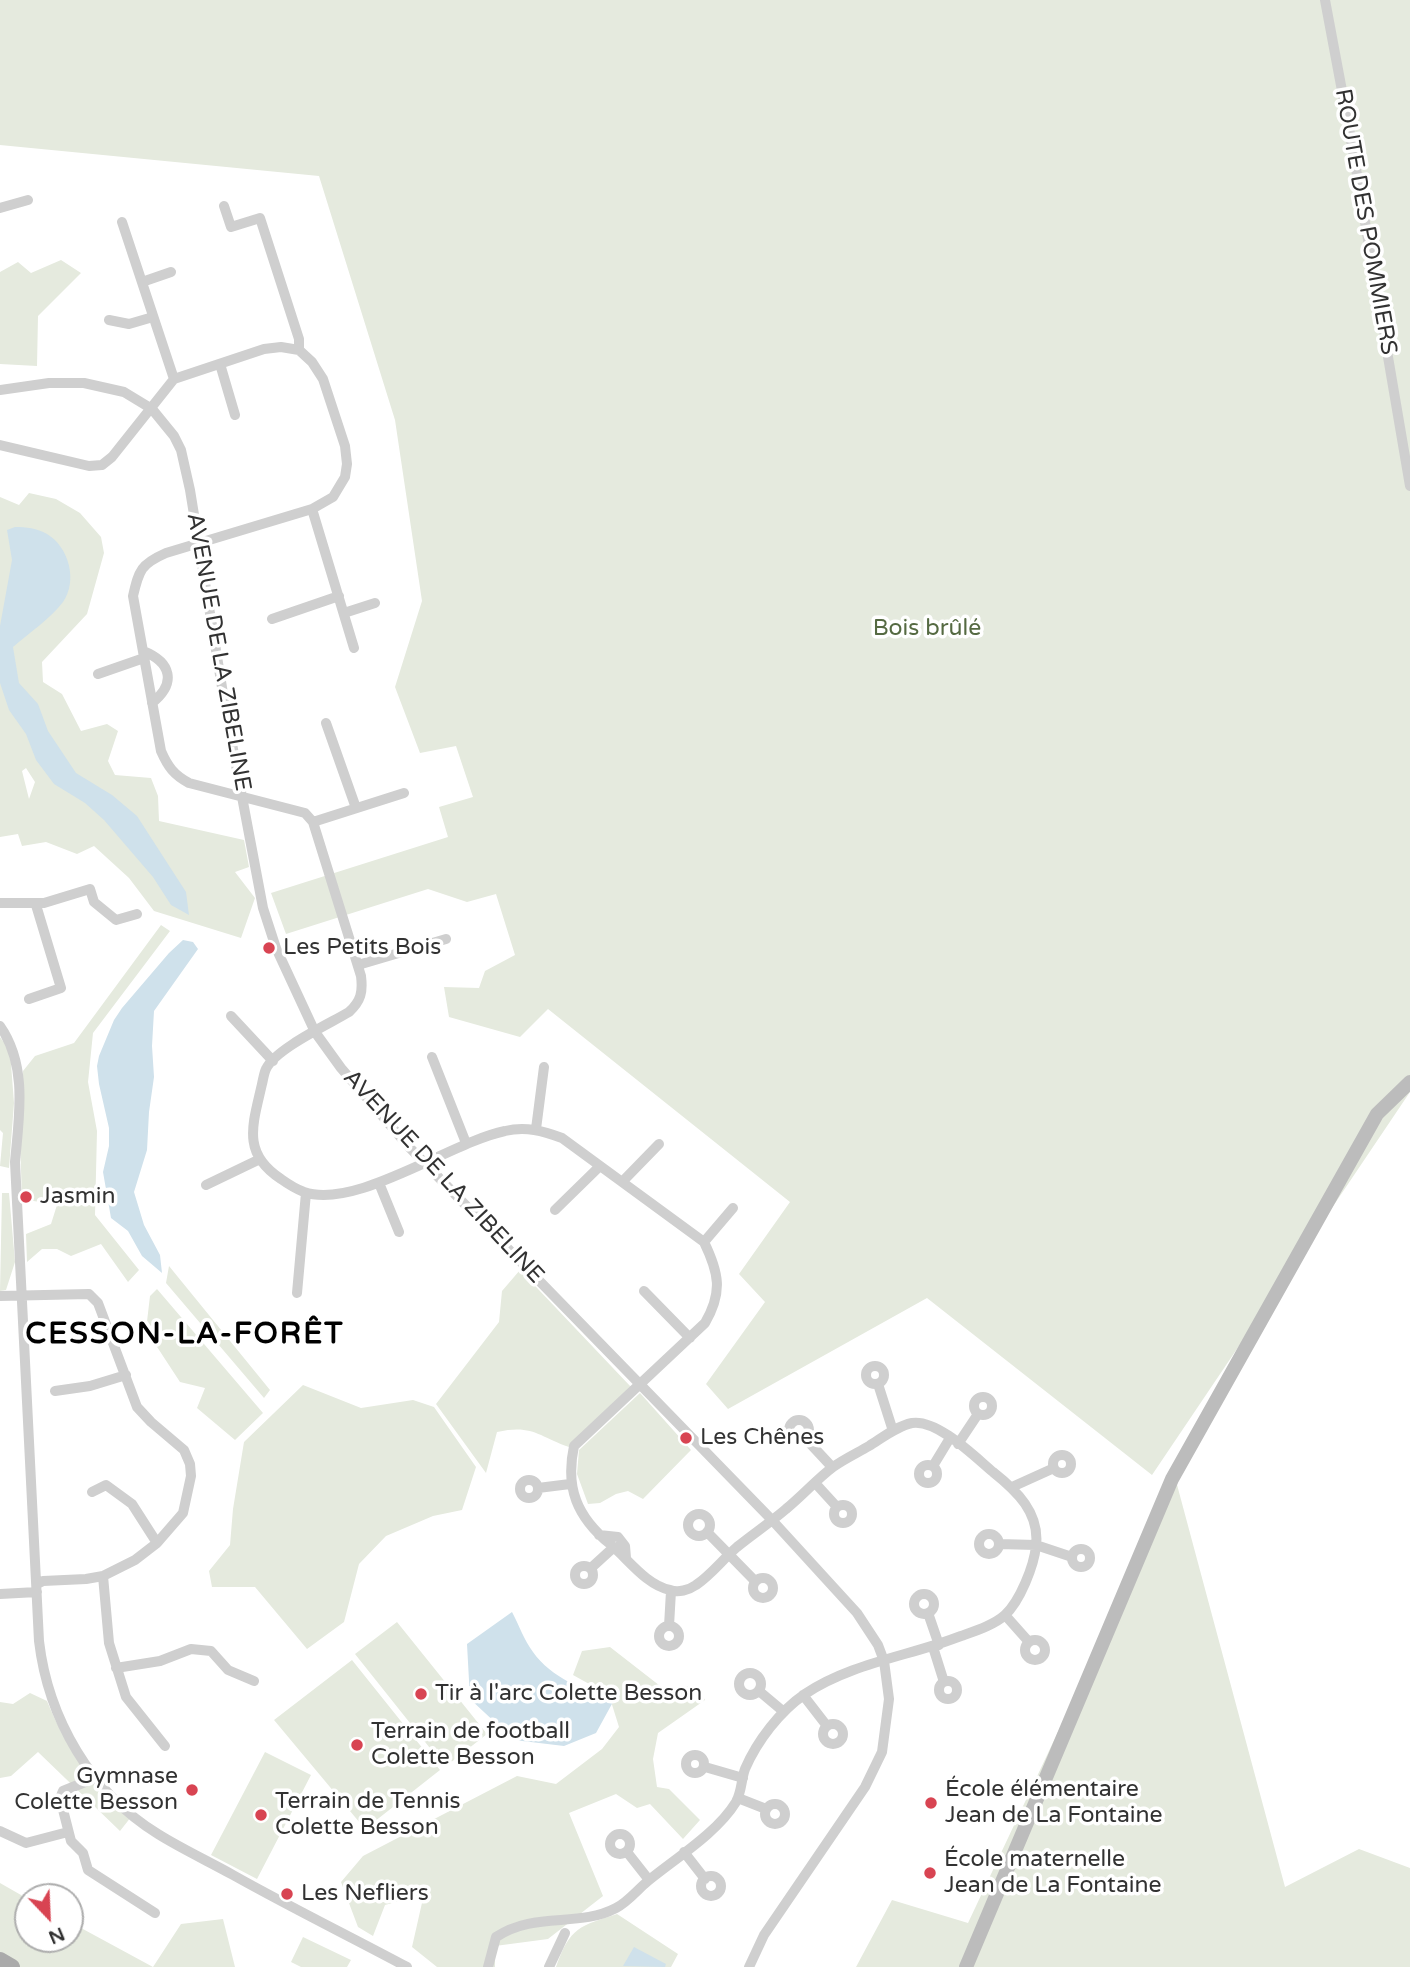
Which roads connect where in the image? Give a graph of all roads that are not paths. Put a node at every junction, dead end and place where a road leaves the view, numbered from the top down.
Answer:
1 (1325, 0) edge
2 (28, 200) dead end
3 (224, 206) dead end
4 (0, 208) edge
5 (122, 222) dead end
6 (171, 272) dead end
7 (142, 282) junction
8 (153, 317) junction
9 (109, 320) dead end
10 (299, 350) junction
11 (220, 364) junction
12 (174, 379) junction
13 (0, 390) edge
14 (152, 409) junction
15 (235, 415) dead end
16 (0, 445) edge
17 (1410, 486) edge
18 (312, 509) junction
19 (198, 542) junction
20 (338, 596) junction
21 (375, 603) dead end
22 (344, 613) junction
23 (272, 619) dead end
24 (354, 648) dead end
25 (144, 654) junction
26 (98, 674) dead end
27 (152, 703) junction
28 (326, 723) dead end
29 (404, 793) dead end
30 (242, 798) junction
31 (356, 808) junction
32 (313, 822) junction
33 (0, 903) edge
34 (36, 905) junction
35 (137, 914) dead end
36 (446, 939) dead end
37 (358, 965) junction
38 (29, 999) dead end
39 (230, 1016) dead end
40 (0, 1026) edge
41 (315, 1032) junction
42 (432, 1057) dead end
43 (273, 1061) junction
44 (544, 1067) dead end
45 (1410, 1082) edge
46 (537, 1129) junction
47 (466, 1143) junction
48 (659, 1144) dead end
49 (258, 1160) junction
50 (425, 1163) junction
51 (600, 1166) junction
52 (623, 1181) junction
53 (379, 1183) junction
54 (206, 1185) dead end
55 (306, 1193) junction
56 (733, 1208) dead end
57 (555, 1210) dead end
58 (399, 1232) dead end
59 (704, 1241) junction
60 (644, 1291) dead end
61 (297, 1293) dead end
62 (0, 1296) edge
63 (22, 1296) junction
64 (690, 1338) junction
65 (125, 1375) junction
66 (878, 1384) dead end
67 (640, 1385) junction
68 (55, 1391) dead end
69 (978, 1414) dead end
70 (893, 1431) junction
71 (805, 1438) dead end
72 (954, 1441) junction
73 (933, 1466) dead end
74 (832, 1467) junction
75 (1054, 1468) dead end
76 (816, 1483) junction
77 (570, 1484) junction
78 (1012, 1487) junction
79 (538, 1488) dead end
80 (92, 1492) dead end
81 (837, 1507) dead end
82 (772, 1520) junction
83 (707, 1532) dead end
84 (599, 1535) junction
85 (157, 1543) junction
86 (999, 1544) dead end
87 (1036, 1545) junction
88 (614, 1547) junction
89 (728, 1555) junction
90 (1072, 1557) dead end
91 (626, 1558) junction
92 (591, 1568) dead end
93 (103, 1576) junction
94 (755, 1581) dead end
95 (37, 1588) junction
96 (671, 1591) junction
97 (0, 1594) edge
98 (928, 1613) dead end
99 (1005, 1615) junction
100 (669, 1626) dead end
101 (1029, 1642) dead end
102 (936, 1646) junction
103 (884, 1661) junction
104 (116, 1668) junction
105 (254, 1681) dead end
106 (944, 1682) dead end
107 (759, 1691) dead end
108 (803, 1695) junction
109 (784, 1712) junction
110 (827, 1726) dead end
111 (165, 1746) dead end
112 (705, 1767) dead end
113 (95, 1778) junction
114 (743, 1778) junction
115 (738, 1798) junction
116 (766, 1809) dead end
117 (0, 1831) edge
118 (68, 1832) junction
119 (627, 1852) dead end
120 (684, 1852) junction
121 (705, 1879) dead end
122 (649, 1880) junction
123 (155, 1913) dead end
124 (565, 1933) dead end
125 (0, 1960) edge
126 (12, 1967) edge
127 (407, 1967) edge
128 (488, 1967) edge
129 (550, 1967) edge
130 (749, 1967) edge
131 (966, 1967) edge

1 - 17 street, ROUTE DES POMMIERS
2 - 4 street
3 - 10 street
5 - 7 street
6 - 7 street
7 - 8 street
8 - 9 street
8 - 12 street
10 - 11 street
10 - 18 street
11 - 12 street
11 - 15 street
12 - 14 street
13 - 14 street, AVENUE DE LA ZIBELINE
14 - 16 street
14 - 19 street, AVENUE DE LA ZIBELINE
18 - 19 street
18 - 20 street
19 - 25 street
19 - 30 street, AVENUE DE LA ZIBELINE
20 - 22 street
20 - 23 street
21 - 22 street
22 - 24 street
25 - 26 street
25 - 27 street
25 - 27 street
27 - 30 street
28 - 31 street
29 - 31 street
30 - 32 street
30 - 41 street, AVENUE DE LA ZIBELINE
31 - 32 street
32 - 37 street
33 - 34 street
34 - 35 street
34 - 38 street
36 - 37 street
37 - 41 street
39 - 43 street
40 - 63 street
41 - 43 street
41 - 50 street, AVENUE DE LA ZIBELINE
42 - 47 street
43 - 49 street
44 - 46 street
45 - 131 main road
46 - 47 street
46 - 51 street
47 - 50 street
48 - 52 street
49 - 54 street
49 - 55 street
50 - 53 street
50 - 67 street, AVENUE DE LA ZIBELINE
51 - 52 street
51 - 57 street
52 - 59 street
53 - 55 street
53 - 58 street
55 - 61 street
56 - 59 street
59 - 64 street
60 - 64 street
62 - 63 street
63 - 65 street
63 - 95 street
64 - 67 street
65 - 68 street
65 - 85 street
66 - 70 street
67 - 77 street
67 - 82 street, AVENUE DE LA ZIBELINE
69 - 72 street
70 - 72 street
70 - 74 street
71 - 74 street
72 - 73 street
72 - 78 street
74 - 76 street
75 - 78 street
76 - 81 street
76 - 82 street
77 - 79 street
77 - 84 street
78 - 87 street
80 - 85 street
82 - 89 street
82 - 103 street, AVENUE DE LA ZIBELINE
83 - 89 street
84 - 88 street
84 - 91 street
85 - 93 street
86 - 87 street
87 - 90 street
87 - 99 street
88 - 91 street
88 - 92 street
89 - 94 street
89 - 96 street
91 - 96 street
93 - 95 street
93 - 104 street
95 - 97 street
95 - 113 street
96 - 100 street
98 - 102 street
99 - 101 street
99 - 102 street
102 - 103 street
102 - 106 street
103 - 108 street
103 - 130 street, AVENUE DE LA ZIBELINE
104 - 105 street
104 - 111 street
107 - 109 street
108 - 109 street
108 - 110 street
109 - 114 street
112 - 114 street
113 - 118 street
113 - 127 street
114 - 115 street
115 - 116 street
115 - 120 street
117 - 118 street
118 - 123 street
119 - 122 street
120 - 121 street
120 - 122 street
122 - 128 street
124 - 129 street
125 - 126 main road

